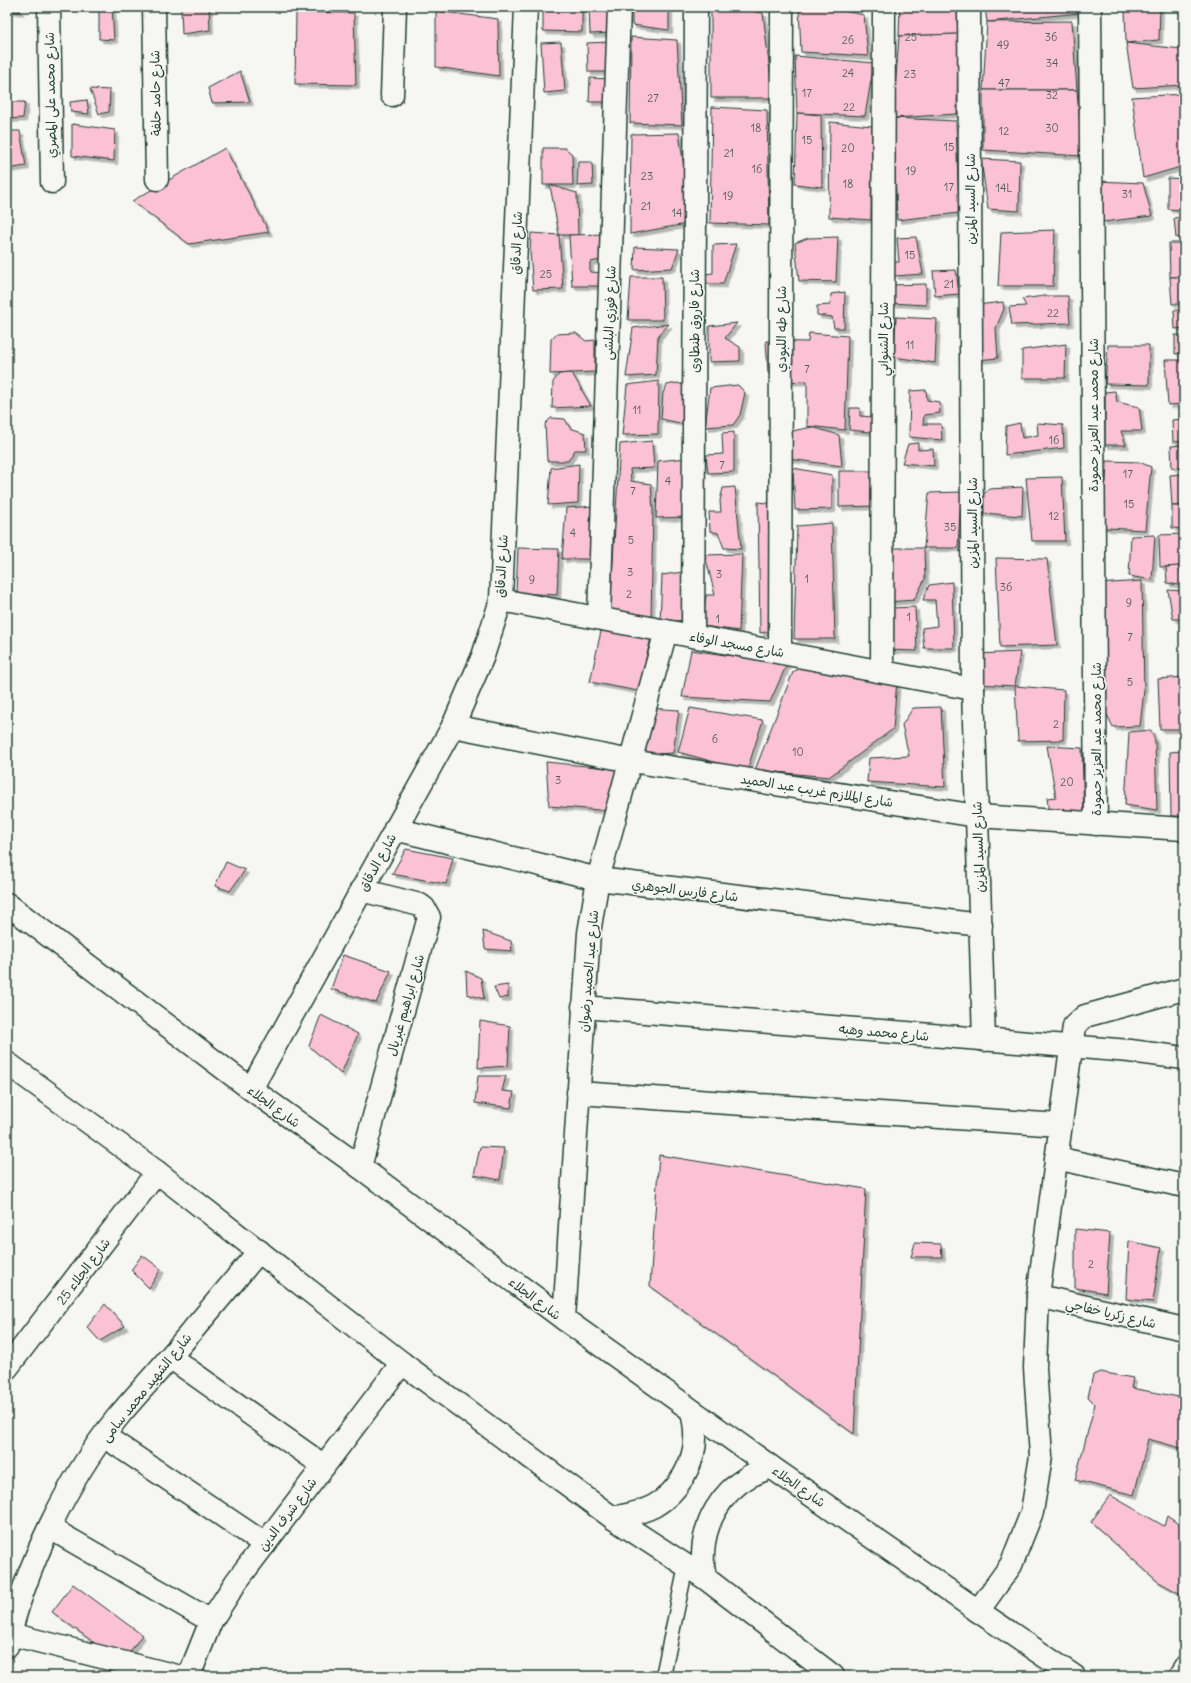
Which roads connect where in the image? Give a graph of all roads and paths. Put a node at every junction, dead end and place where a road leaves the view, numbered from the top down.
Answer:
1 (49, 7) edge
2 (154, 7) edge
3 (395, 7) edge
4 (526, 7) edge
5 (619, 7) edge
6 (696, 7) edge
7 (782, 7) edge
8 (884, 7) edge
9 (969, 7) edge
10 (1090, 7) edge
11 (392, 95) dead end
12 (157, 179) dead end
13 (52, 182) dead end
14 (501, 600) junction
15 (599, 618) junction
16 (666, 631) junction
17 (693, 636) junction
18 (780, 652) junction
19 (882, 672) junction
20 (973, 689) junction
21 (453, 726) junction
22 (631, 760) junction
23 (977, 816) junction
24 (1096, 824) junction
25 (395, 829) junction
26 (1184, 829) edge
27 (598, 879) junction
28 (361, 890) junction
29 (7, 904) edge
30 (981, 925) junction
31 (1184, 989) edge
32 (583, 1008) junction
33 (984, 1040) junction
34 (1071, 1046) junction
35 (1184, 1058) edge
36 (7, 1062) edge
37 (251, 1089) junction
38 (578, 1093) junction
39 (1060, 1126) junction
40 (1056, 1158) junction
41 (360, 1167) junction
42 (158, 1172) junction
43 (1184, 1186) edge
44 (259, 1251) junction
45 (1038, 1296) junction
46 (564, 1320) junction
47 (1184, 1329) edge
48 (170, 1357) junction
49 (402, 1363) junction
50 (7, 1368) edge
51 (692, 1411) junction
52 (104, 1436) junction
53 (324, 1466) junction
54 (771, 1467) junction
55 (612, 1518) junction
56 (50, 1528) junction
57 (265, 1544) junction
58 (686, 1566) junction
59 (705, 1578) junction
60 (15, 1591) edge
61 (978, 1611) junction
62 (211, 1621) junction
63 (8, 1640) edge
64 (1184, 1662) edge
65 (177, 1676) edge
66 (189, 1676) edge
67 (663, 1676) edge
68 (833, 1676) edge
69 (1074, 1676) edge
70 (1174, 1676) edge

1 - 13 street, شارع محمد على المصري
2 - 12 street, شارع حامد حلفة
3 - 11 street
4 - 14 street, شارع الدقاق
5 - 15 street, شارع فوزي البلشى
6 - 17 street, شارع فاروق طنطاوى
7 - 18 street, شارع طه اللبودي
8 - 19 street, شارع الشنواني
9 - 20 street, شارع السيد المزين
10 - 24 street, شارع محمد عبد العزيز حمودة
14 - 15 street, شارع مسجد الوفاء
14 - 21 street, شارع الدقاق
15 - 16 street, شارع مسجد الوفاء
16 - 17 street, شارع مسجد الوفاء
16 - 22 street, شارع عبد الحميد رضوان
17 - 18 street, شارع مسجد الوفاء
18 - 19 street, شارع مسجد الوفاء
19 - 20 street, شارع مسجد الوفاء
20 - 23 street, شارع السيد المزين
21 - 22 street, شارع الملازم غريب عبد الحميد
21 - 25 street, شارع الدقاق
22 - 23 street, شارع الملازم غريب عبد الحميد
22 - 27 street, شارع عبد الحميد رضوان
23 - 24 street, شارع الملازم غريب عبد الحميد
23 - 30 street, شارع السيد المزين
24 - 26 street, شارع الملازم غريب عبد الحميد
25 - 27 street, شارع فارس الجوهري
25 - 28 street, شارع الدقاق
27 - 30 street, شارع فارس الجوهري
27 - 32 street, شارع عبد الحميد رضوان
28 - 37 street, شارع الدقاق
28 - 41 street, شارع ابراهيم غبريال
29 - 37 street, شارع الجلاء
30 - 33 street, شارع السيد المزين
31 - 34 street
32 - 33 street, شارع محمد وهبه
32 - 38 street, شارع عبد الحميد رضوان
33 - 34 street, شارع محمد وهبه
34 - 35 street, شارع محمد وهبه
34 - 39 street
36 - 42 street
37 - 41 street, شارع الجلاء
38 - 39 street
38 - 46 street, شارع عبد الحميد رضوان
39 - 40 street
40 - 43 street
40 - 45 street
41 - 46 street, شارع الجلاء
42 - 44 street
42 - 50 street, شارع الجلاء 25
44 - 48 street, شارع الشهيد محمد سامى
44 - 49 street
45 - 47 street, شارع زكريا خفاجي
45 - 61 street
46 - 51 street, شارع الجلاء
48 - 52 street, شارع الشهيد محمد سامى
48 - 53 street
49 - 53 street, شارع شرف الدين
49 - 55 street
51 - 54 street, شارع الجلاء
51 - 55 street
52 - 56 street, شارع الشهيد محمد سامى
52 - 57 street
53 - 57 street, شارع شرف الدين
54 - 59 street
54 - 61 street, شارع الجلاء
55 - 58 street
56 - 60 street, شارع الشهيد محمد سامى
56 - 62 street
57 - 62 street, شارع شرف الدين
58 - 59 street
58 - 67 lane
59 - 68 street
60 - 63 street, شارع الشهيد محمد سامى
61 - 69 street, شارع الجلاء
62 - 66 street, شارع شرف الدين
63 - 65 street
64 - 70 lane

